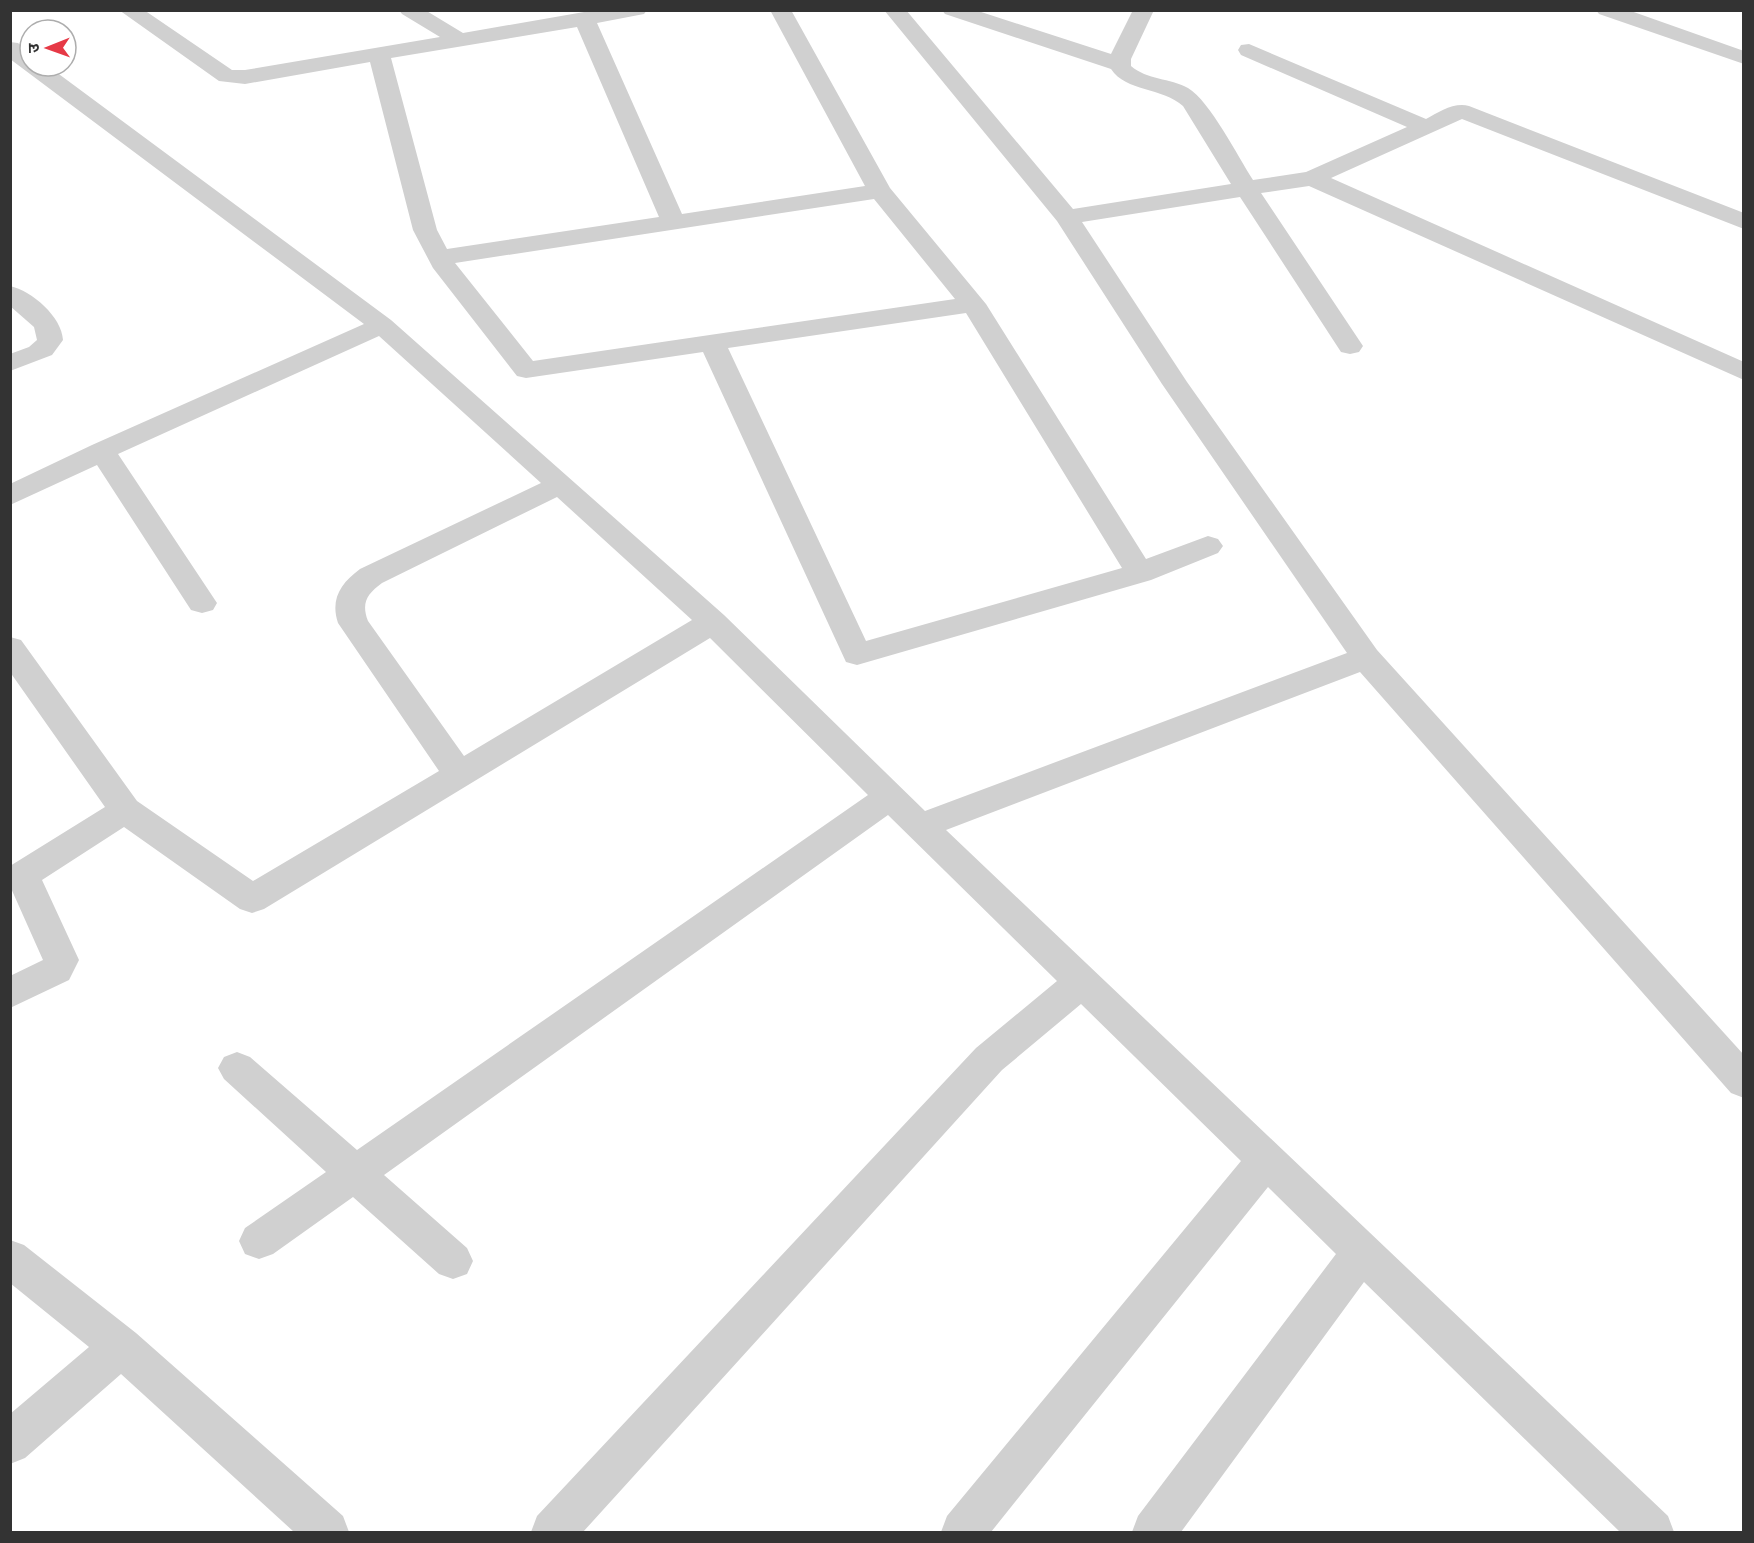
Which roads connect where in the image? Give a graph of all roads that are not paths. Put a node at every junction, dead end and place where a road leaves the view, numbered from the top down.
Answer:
1 (129, 10) edge
2 (409, 10) edge
3 (637, 10) edge
4 (780, 10) edge
5 (894, 10) edge
6 (952, 10) edge
7 (1606, 10) edge
8 (1141, 11) edge
9 (608, 12) edge
10 (584, 18) junction
11 (458, 39) junction
12 (1249, 50) dead end
13 (379, 53) junction
14 (1743, 58) edge
15 (1119, 64) junction
16 (50, 78) edge
17 (1426, 127) junction
18 (1312, 178) junction
19 (1246, 188) junction
20 (880, 191) junction
21 (1067, 217) junction
22 (673, 222) junction
23 (1743, 222) edge
24 (440, 258) junction
25 (10, 293) edge
26 (973, 304) junction
27 (382, 325) junction
28 (713, 344) junction
29 (1350, 346) dead end
30 (10, 363) edge
31 (1743, 372) edge
32 (102, 451) junction
33 (559, 484) junction
34 (10, 496) edge
35 (1208, 546) dead end
36 (1140, 573) junction
37 (202, 603) dead end
38 (713, 622) junction
39 (10, 648) edge
40 (1366, 658) junction
41 (459, 774) junction
42 (890, 797) junction
43 (125, 810) junction
44 (920, 826) junction
45 (1082, 982) junction
46 (10, 993) edge
47 (237, 1068) dead end
48 (1743, 1082) edge
49 (1266, 1160) junction
50 (354, 1174) junction
51 (259, 1241) dead end
52 (1362, 1253) junction
53 (10, 1258) edge
54 (453, 1261) dead end
55 (122, 1347) junction
56 (10, 1443) edge
57 (327, 1533) edge
58 (553, 1533) edge
59 (963, 1533) edge
60 (1154, 1533) edge
61 (1652, 1533) edge

1 - 13 street
2 - 11 street
3 - 9 street
4 - 20 street
5 - 21 street
6 - 15 street
7 - 14 street
8 - 15 street
9 - 10 street
10 - 11 street
10 - 22 street
11 - 13 street
12 - 17 street
13 - 24 street
15 - 19 street
16 - 27 street
17 - 18 street
17 - 23 street
18 - 19 street
18 - 31 street
19 - 21 street
19 - 29 street
20 - 22 street
20 - 26 street
21 - 40 street
22 - 24 street
24 - 28 street
25 - 30 street
26 - 28 street
26 - 36 street
27 - 32 street
27 - 33 street
28 - 36 street
32 - 34 street
32 - 37 street
33 - 38 street
33 - 41 street
35 - 36 street
38 - 41 street
38 - 42 street
39 - 43 street
40 - 44 street
40 - 48 street
41 - 43 street
42 - 44 street
42 - 50 street
43 - 46 street
44 - 45 street
45 - 49 street
45 - 58 street
47 - 50 street
49 - 52 street
49 - 59 street
50 - 51 street
50 - 54 street
52 - 60 street
52 - 61 street
53 - 55 street
55 - 56 street
55 - 57 street

